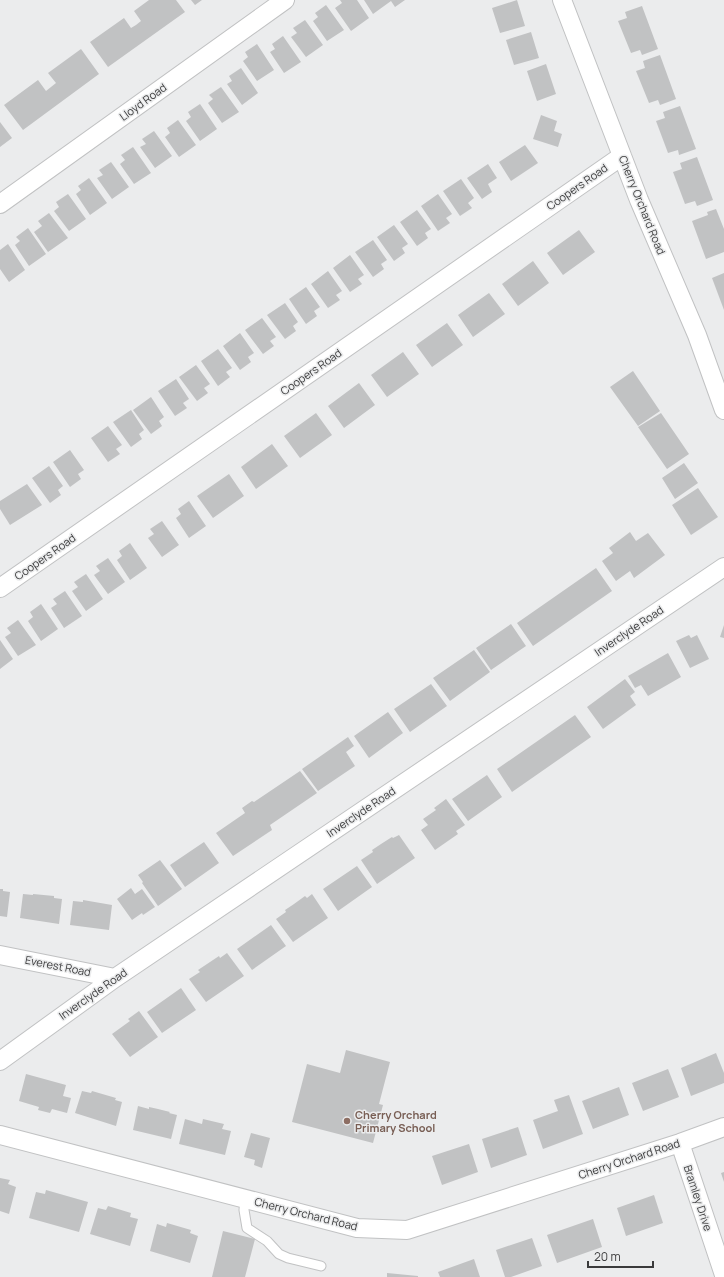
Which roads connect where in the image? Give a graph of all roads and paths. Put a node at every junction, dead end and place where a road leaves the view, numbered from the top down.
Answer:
1 (285, 0) edge
2 (562, 0) edge
3 (622, 156) junction
4 (0, 204) edge
5 (724, 410) edge
6 (724, 567) edge
7 (0, 588) edge
8 (0, 955) edge
9 (116, 978) junction
10 (0, 1061) edge
11 (724, 1127) edge
12 (0, 1135) edge
13 (680, 1143) junction
14 (245, 1199) junction
15 (321, 1266) dead end
16 (724, 1275) edge

1 - 4 street, Lloyd Road
2 - 3 street, Cherry Orchard Road
3 - 5 street, Cherry Orchard Road
3 - 7 street, Coopers Road
6 - 9 street, Inverclyde Road
8 - 9 street, Everest Road
9 - 10 street, Inverclyde Road
11 - 13 street, Cherry Orchard Road
12 - 14 street, Cherry Orchard Road
13 - 14 street, Cherry Orchard Road
13 - 16 street, Bramley Drive
14 - 15 lane

